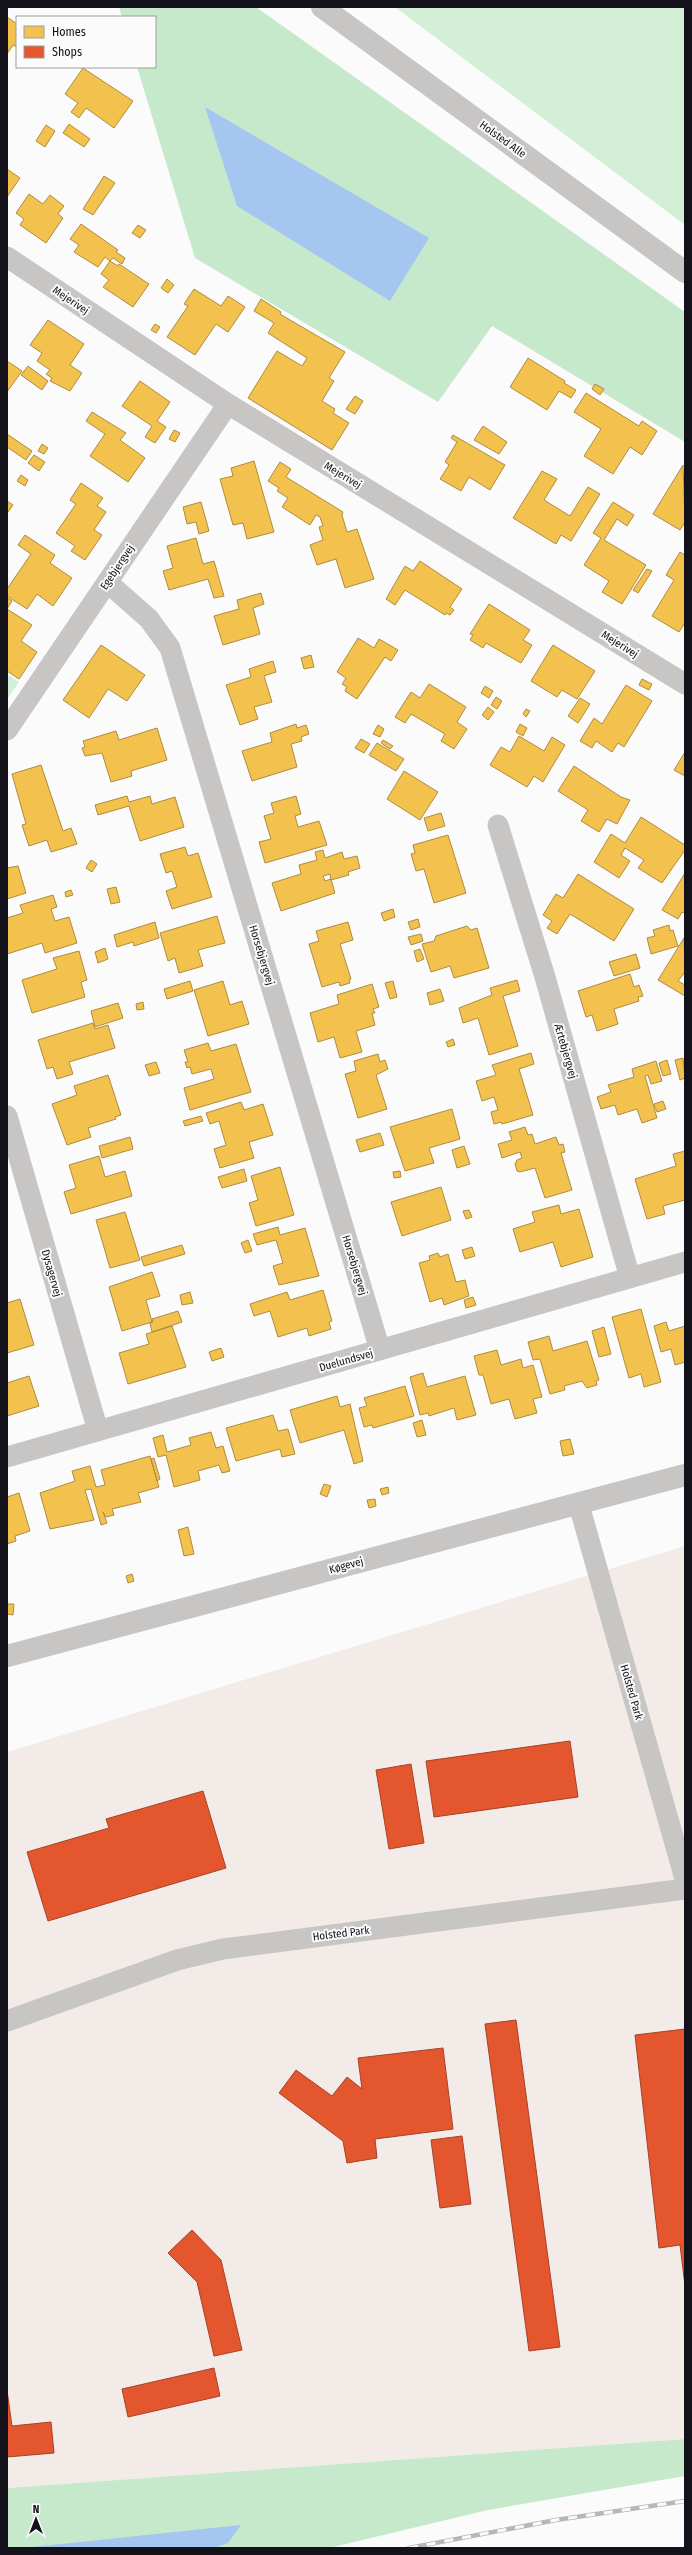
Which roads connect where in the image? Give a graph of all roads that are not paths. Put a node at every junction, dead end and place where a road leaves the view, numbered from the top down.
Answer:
1 (322, 7) edge
2 (7, 257) edge
3 (685, 272) edge
4 (228, 404) junction
5 (107, 582) junction
6 (685, 684) edge
7 (7, 730) edge
8 (498, 825) dead end
9 (7, 1116) edge
10 (685, 1262) edge
11 (630, 1278) junction
12 (380, 1350) junction
13 (98, 1431) junction
14 (7, 1457) edge
15 (685, 1475) edge
16 (579, 1505) junction
17 (7, 1656) edge
18 (685, 1879) edge
19 (685, 1889) edge
20 (7, 2021) edge

1 - 3 street, Holsted Alle
2 - 4 street, Mejerivej
4 - 5 street, Egebjergvej
4 - 6 street, Mejerivej
5 - 7 street, Egebjergvej
5 - 12 street, Horsebjergvej
8 - 11 street, Ærtebjergvej
9 - 13 street, Dysagervej
10 - 11 street, Duelundsvej
11 - 12 street, Duelundsvej
12 - 13 street, Duelundsvej
13 - 14 street, Duelundsvej
15 - 16 street, Køgevej
16 - 17 street, Køgevej
16 - 18 street, Holsted Park
19 - 20 street, Holsted Park

